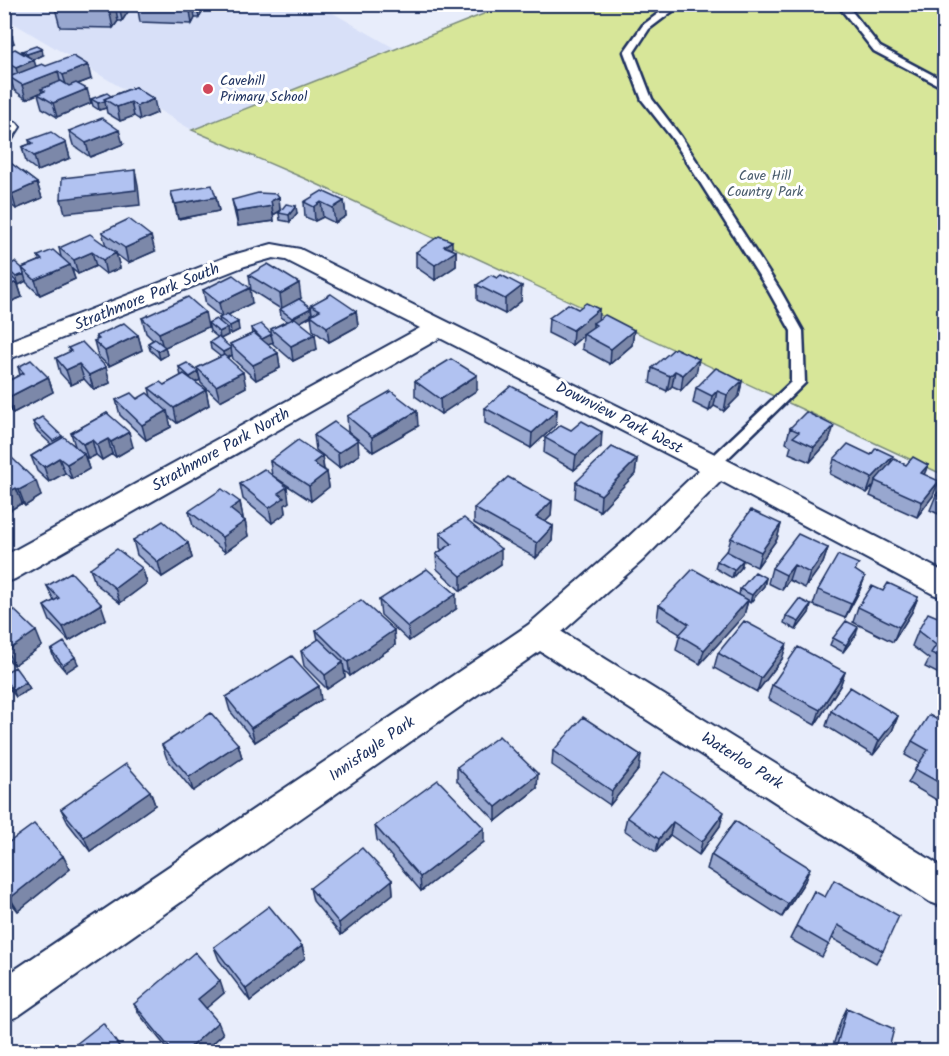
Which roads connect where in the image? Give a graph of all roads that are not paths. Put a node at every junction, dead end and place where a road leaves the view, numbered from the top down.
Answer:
1 (678, 4) edge
2 (841, 4) edge
3 (945, 85) edge
4 (4, 124) edge
5 (4, 137) edge
6 (292, 254) joint
7 (438, 329) junction
8 (4, 353) edge
9 (715, 466) junction
10 (4, 571) edge
11 (945, 585) edge
12 (539, 634) junction
13 (945, 889) edge
14 (4, 1002) edge

1 - 9 lane
2 - 3 lane
4 - 5 street
6 - 7 street, Downview Park West
6 - 8 street, Strathmore Park South
7 - 9 street, Downview Park West
7 - 10 street, Strathmore Park North
9 - 11 street, Downview Park West
9 - 12 street, Innisfayle Park
12 - 13 street, Waterloo Park
12 - 14 street, Innisfayle Park

